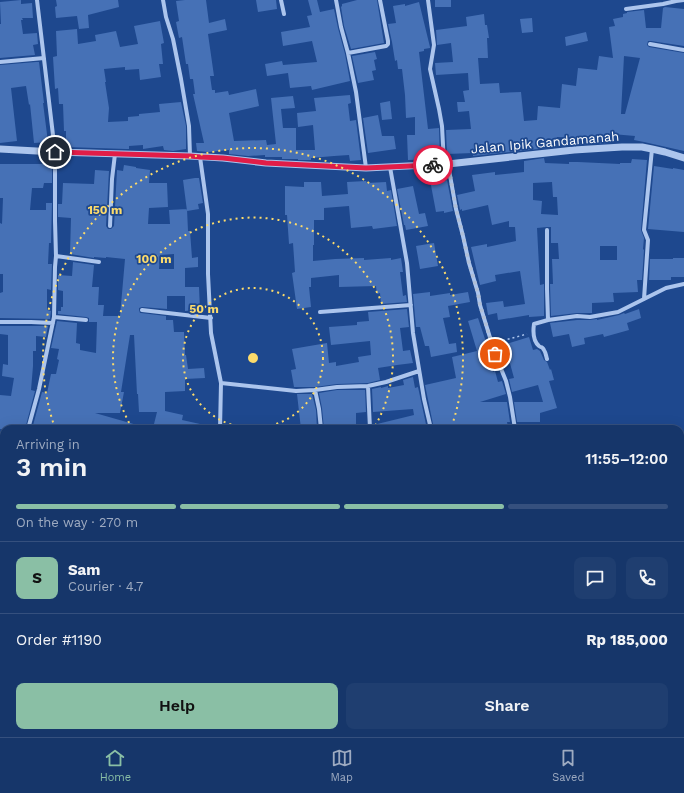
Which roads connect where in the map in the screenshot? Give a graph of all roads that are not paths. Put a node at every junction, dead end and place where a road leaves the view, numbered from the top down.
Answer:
1 (38, 0) edge
2 (163, 0) edge
3 (282, 0) edge
4 (336, 0) edge
5 (380, 0) edge
6 (428, 0) edge
7 (684, 0) edge
8 (676, 1) edge
9 (626, 9) dead end
10 (284, 14) dead end
11 (650, 44) dead end
12 (684, 50) edge
13 (348, 53) junction
14 (44, 58) junction
15 (0, 62) edge
16 (0, 149) edge
17 (652, 149) junction
18 (55, 152) junction
19 (115, 154) junction
20 (190, 156) junction
21 (200, 157) junction
22 (684, 158) edge
23 (446, 164) junction
24 (390, 167) junction
25 (366, 168) junction
26 (110, 226) dead end
27 (547, 230) dead end
28 (56, 256) junction
29 (99, 262) dead end
30 (684, 284) edge
31 (644, 299) junction
32 (411, 305) junction
33 (142, 310) dead end
34 (320, 312) dead end
35 (54, 317) junction
36 (210, 318) junction
37 (86, 320) dead end
38 (548, 320) junction
39 (0, 322) edge
40 (53, 323) junction
41 (547, 359) dead end
42 (419, 371) junction
43 (221, 383) junction
44 (368, 386) junction
45 (315, 390) junction
46 (29, 425) edge
47 (220, 425) edge
48 (320, 425) edge
49 (370, 425) edge
50 (429, 425) edge
51 (514, 425) edge

1 - 14 street
2 - 20 street
3 - 10 street
4 - 13 street
5 - 13 street
6 - 23 street
7 - 8 street
8 - 9 street
11 - 12 street
13 - 25 street
14 - 15 street
14 - 18 street
16 - 18 street, Jalan Ipik Gandamanah
17 - 22 street, Jalan Ipik Gandamanah
17 - 23 street, Jalan Ipik Gandamanah
17 - 31 street
18 - 19 street, Jalan Ipik Gandamanah
18 - 28 street
19 - 20 street, Jalan Ipik Gandamanah
19 - 26 street
20 - 21 street, Jalan Ipik Gandamanah
21 - 25 street, Jalan Ipik Gandamanah
21 - 36 street
23 - 24 street, Jalan Ipik Gandamanah
23 - 51 street
24 - 25 street, Jalan Ipik Gandamanah
24 - 32 street
27 - 38 street
28 - 29 street
28 - 35 street
30 - 31 street
31 - 38 street
32 - 34 street
32 - 42 street
33 - 36 street
35 - 37 street
35 - 40 street
36 - 43 street
38 - 41 street
39 - 40 street
40 - 46 street
42 - 44 street
42 - 50 street
43 - 45 street
43 - 47 street
44 - 45 street
44 - 49 street
45 - 48 street

